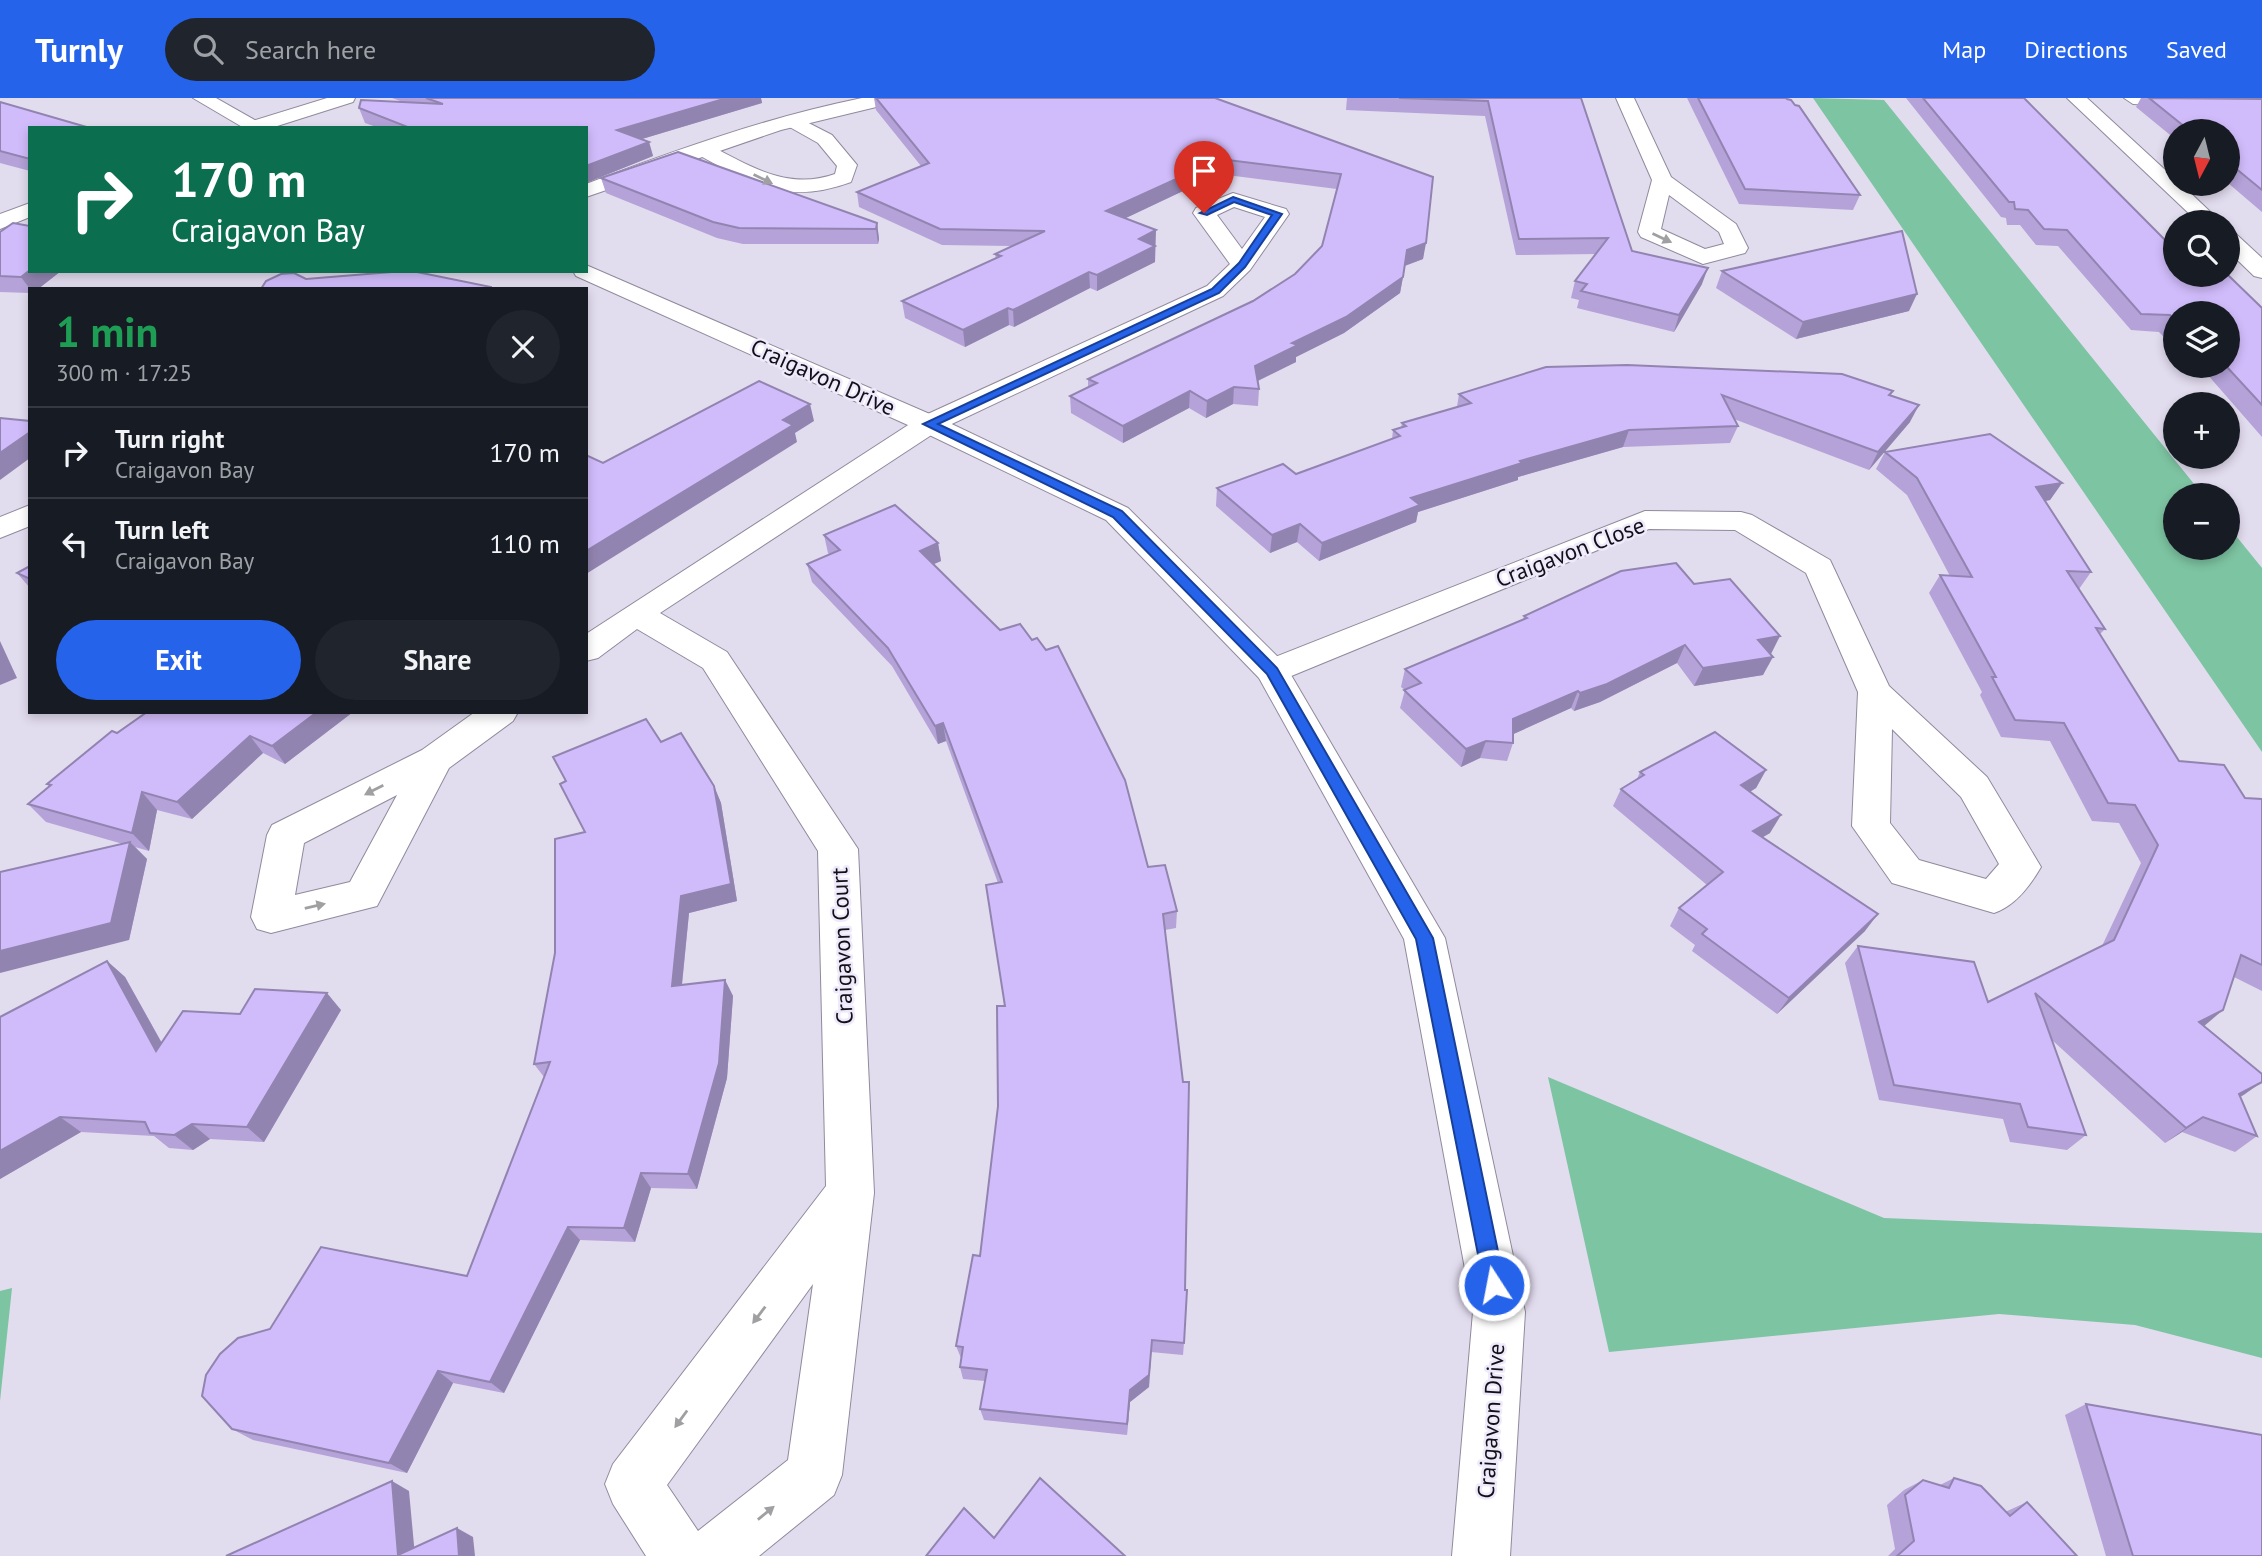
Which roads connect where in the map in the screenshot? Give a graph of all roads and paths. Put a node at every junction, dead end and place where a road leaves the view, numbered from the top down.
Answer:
1 (202, 98) edge
2 (346, 98) edge
3 (890, 98) edge
4 (1625, 98) edge
5 (2076, 98) edge
6 (2133, 98) edge
7 (2262, 104) edge
8 (793, 121) junction
9 (253, 126) edge
10 (258, 126) edge
11 (702, 149) junction
12 (1662, 180) dead end
13 (588, 190) edge
14 (2197, 210) edge
15 (2240, 250) edge
16 (1242, 265) dead end
17 (2260, 267) edge
18 (588, 273) edge
19 (929, 424) junction
20 (28, 515) edge
21 (0, 529) edge
22 (636, 614) junction
23 (588, 649) edge
24 (1272, 671) junction
25 (1875, 692) junction
26 (497, 714) edge
27 (435, 759) junction
28 (850, 1192) junction
29 (680, 1556) edge
30 (713, 1556) edge
31 (1481, 1556) edge

1 - 9 street
2 - 10 street
3 - 8 street
4 - 12 street
5 - 14 street
6 - 7 street
8 - 11 street
11 -> 8 street
11 - 13 street
15 - 17 street
16 - 19 street
18 - 19 street, Craigavon Drive
19 - 22 street
19 - 24 street, Craigavon Drive
20 - 21 street
22 - 23 street
22 - 28 street, Craigavon Court
24 - 25 street, Craigavon Close
24 - 31 street, Craigavon Drive
25 - 25 street, Craigavon Close
26 - 27 street
27 -> 27 street
28 -> 29 street
30 -> 28 street, Craigavon Court

